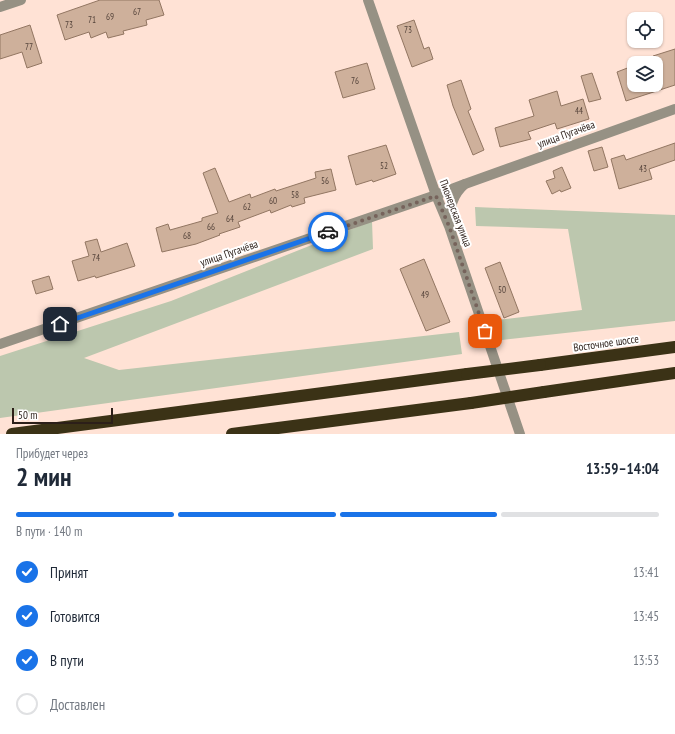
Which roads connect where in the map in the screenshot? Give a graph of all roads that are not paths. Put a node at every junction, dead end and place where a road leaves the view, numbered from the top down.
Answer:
1 (21, 0) edge
2 (368, 0) edge
3 (0, 7) edge
4 (675, 109) edge
5 (465, 184) junction
6 (436, 196) junction
7 (449, 226) junction
8 (0, 344) edge
9 (675, 347) edge
10 (675, 373) edge
11 (12, 434) edge
12 (232, 434) edge
13 (520, 434) edge

1 - 3 street
2 - 6 street, Пионерская улица
4 - 5 street, улица Пугачёва
5 - 6 street, улица Пугачёва
5 - 7 street
6 - 7 street, Пионерская улица
6 - 8 street, улица Пугачёва
7 - 13 street, Пионерская улица
9 - 11 highway, Восточное шоссе, bridge
10 - 12 highway, bridge

